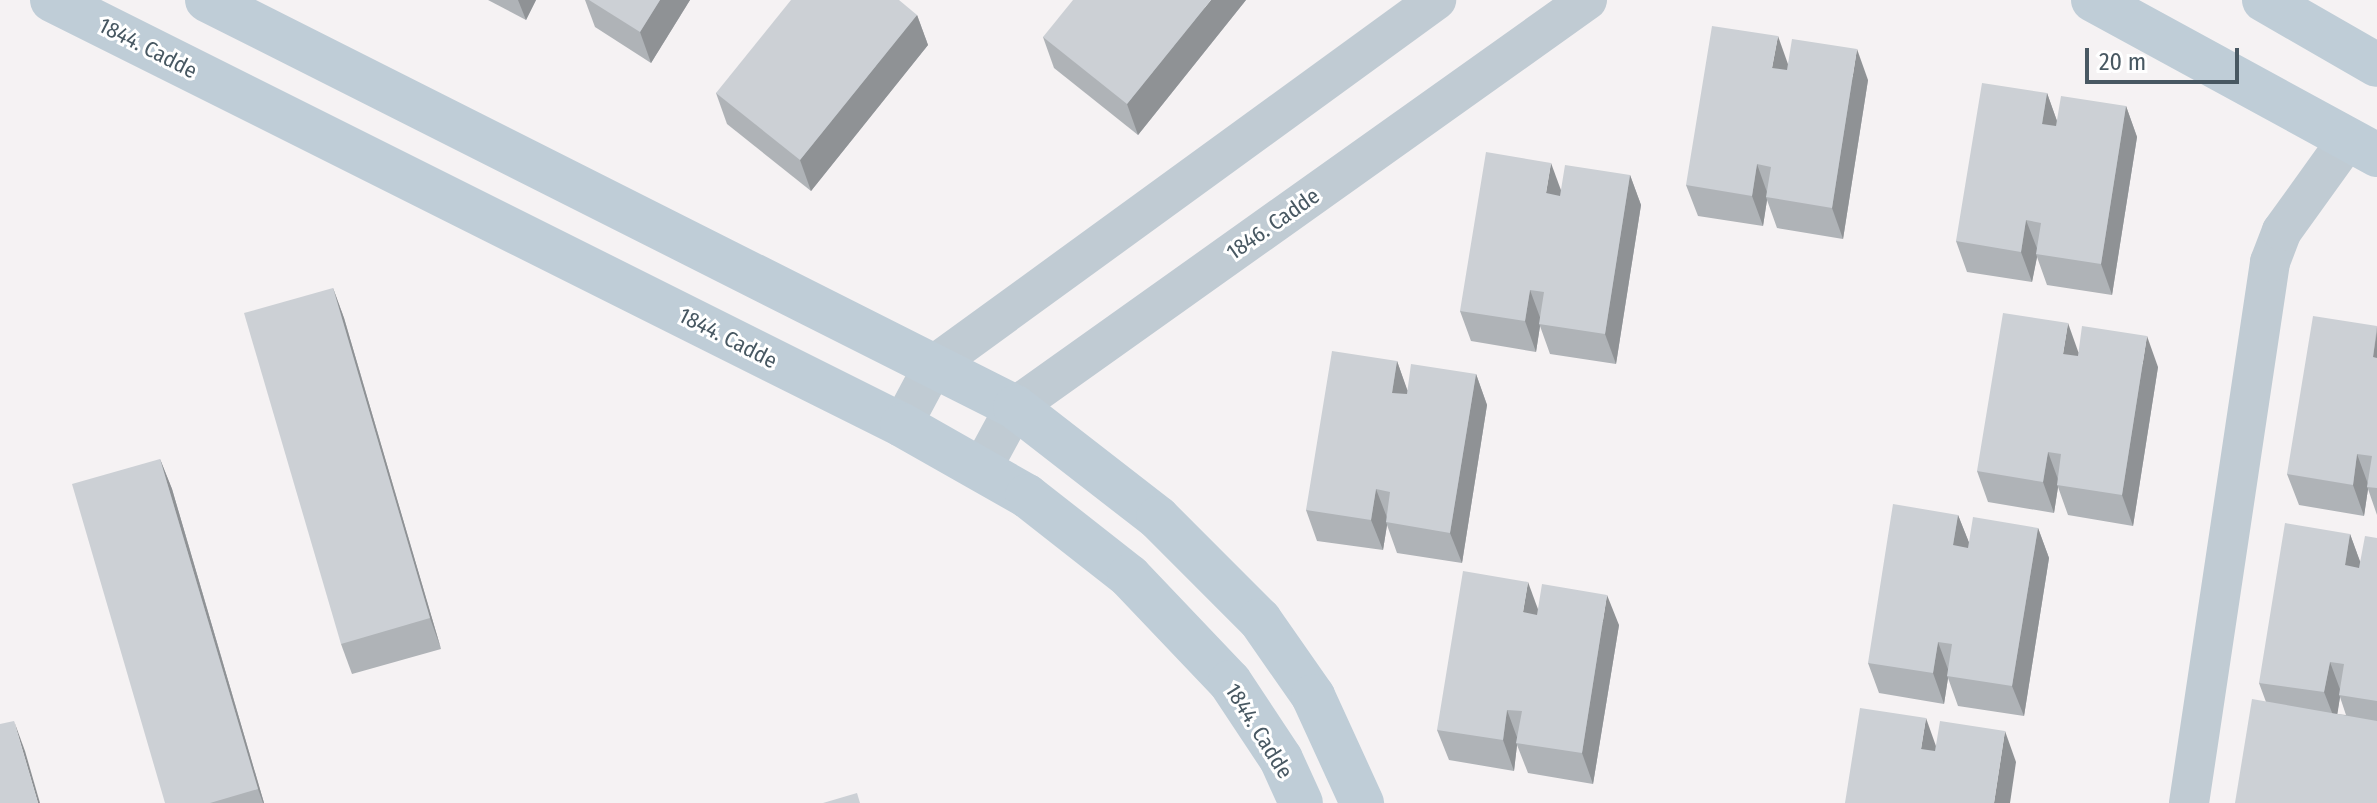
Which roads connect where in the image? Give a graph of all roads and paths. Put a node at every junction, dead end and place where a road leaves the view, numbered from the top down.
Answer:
1 (52, 0) edge
2 (207, 0) edge
3 (1436, 0) edge
4 (1587, 0) edge
5 (2093, 0) edge
6 (2264, 0) edge
7 (2377, 65) edge
8 (2362, 147) edge
9 (934, 365) junction
10 (1015, 407) junction
11 (902, 425) junction
12 (982, 468) junction
13 (1301, 803) edge
14 (1362, 803) edge
15 (2189, 803) edge

1 - 11 street, 1844. Cadde
2 - 9 street
3 - 9 street
4 - 10 street, 1846. Cadde
5 - 8 street
6 - 7 street
8 - 15 street
9 - 10 street
9 - 11 street
10 - 12 street, 1846. Cadde
10 - 14 street
11 - 12 street, 1844. Cadde
12 - 13 street, 1844. Cadde

